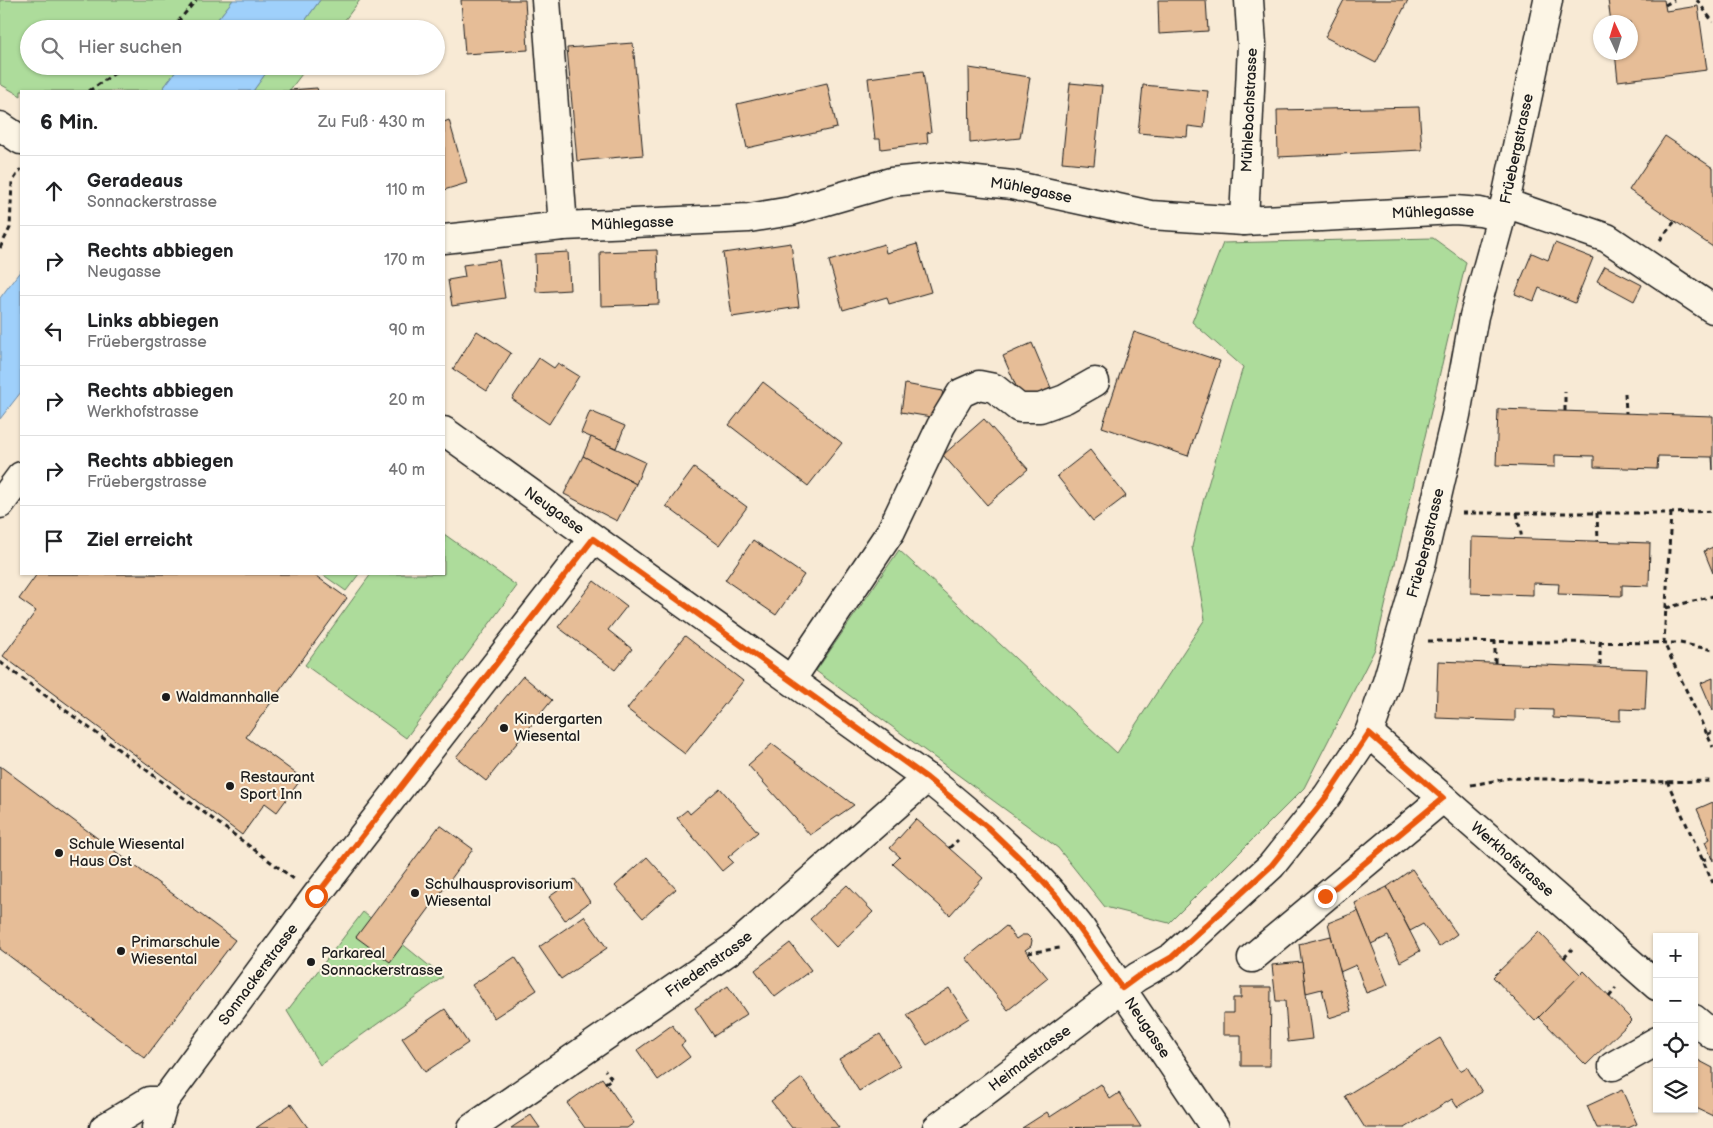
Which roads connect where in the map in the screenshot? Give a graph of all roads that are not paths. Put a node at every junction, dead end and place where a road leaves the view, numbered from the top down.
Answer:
1 (546, 0) edge
2 (1250, 0) edge
3 (1548, 0) edge
4 (0, 126) edge
5 (20, 139) edge
6 (1503, 210) junction
7 (1244, 221) junction
8 (563, 226) junction
9 (445, 239) edge
10 (1713, 310) edge
11 (1094, 382) dead end
12 (445, 432) edge
13 (20, 477) edge
14 (0, 504) edge
15 (593, 539) junction
16 (791, 680) junction
17 (1369, 733) junction
18 (927, 778) junction
19 (1454, 792) junction
20 (1252, 958) dead end
21 (1653, 982) edge
22 (1122, 988) junction
23 (1698, 1022) edge
24 (1713, 1035) edge
25 (1653, 1043) edge
26 (1613, 1066) dead end
27 (164, 1102) junction
28 (104, 1128) edge
29 (156, 1128) edge
30 (472, 1128) edge
31 (937, 1128) edge
32 (1215, 1128) edge

1 - 8 street
2 - 7 street, Mühlebachstrasse
3 - 6 street, Früebergstrasse
4 - 5 street
6 - 7 street, Mühlegasse
6 - 10 street, Mühlegasse
6 - 17 street, Früebergstrasse
7 - 8 street, Mühlegasse
8 - 9 street, Mühlegasse
11 - 16 street
12 - 15 street, Neugasse
13 - 14 street
15 - 16 street, Neugasse
15 - 27 street, Sonnackerstrasse
16 - 18 street, Neugasse
17 - 19 street, Werkhofstrasse
17 - 22 street, Früebergstrasse
18 - 22 street, Neugasse
18 - 30 street, Friedenstrasse
19 - 20 street
19 - 21 street, Werkhofstrasse
22 - 31 street, Heimatstrasse
22 - 32 street, Neugasse
23 - 24 street
25 - 26 street
27 - 28 street
27 - 29 street, Sonnackerstrasse

